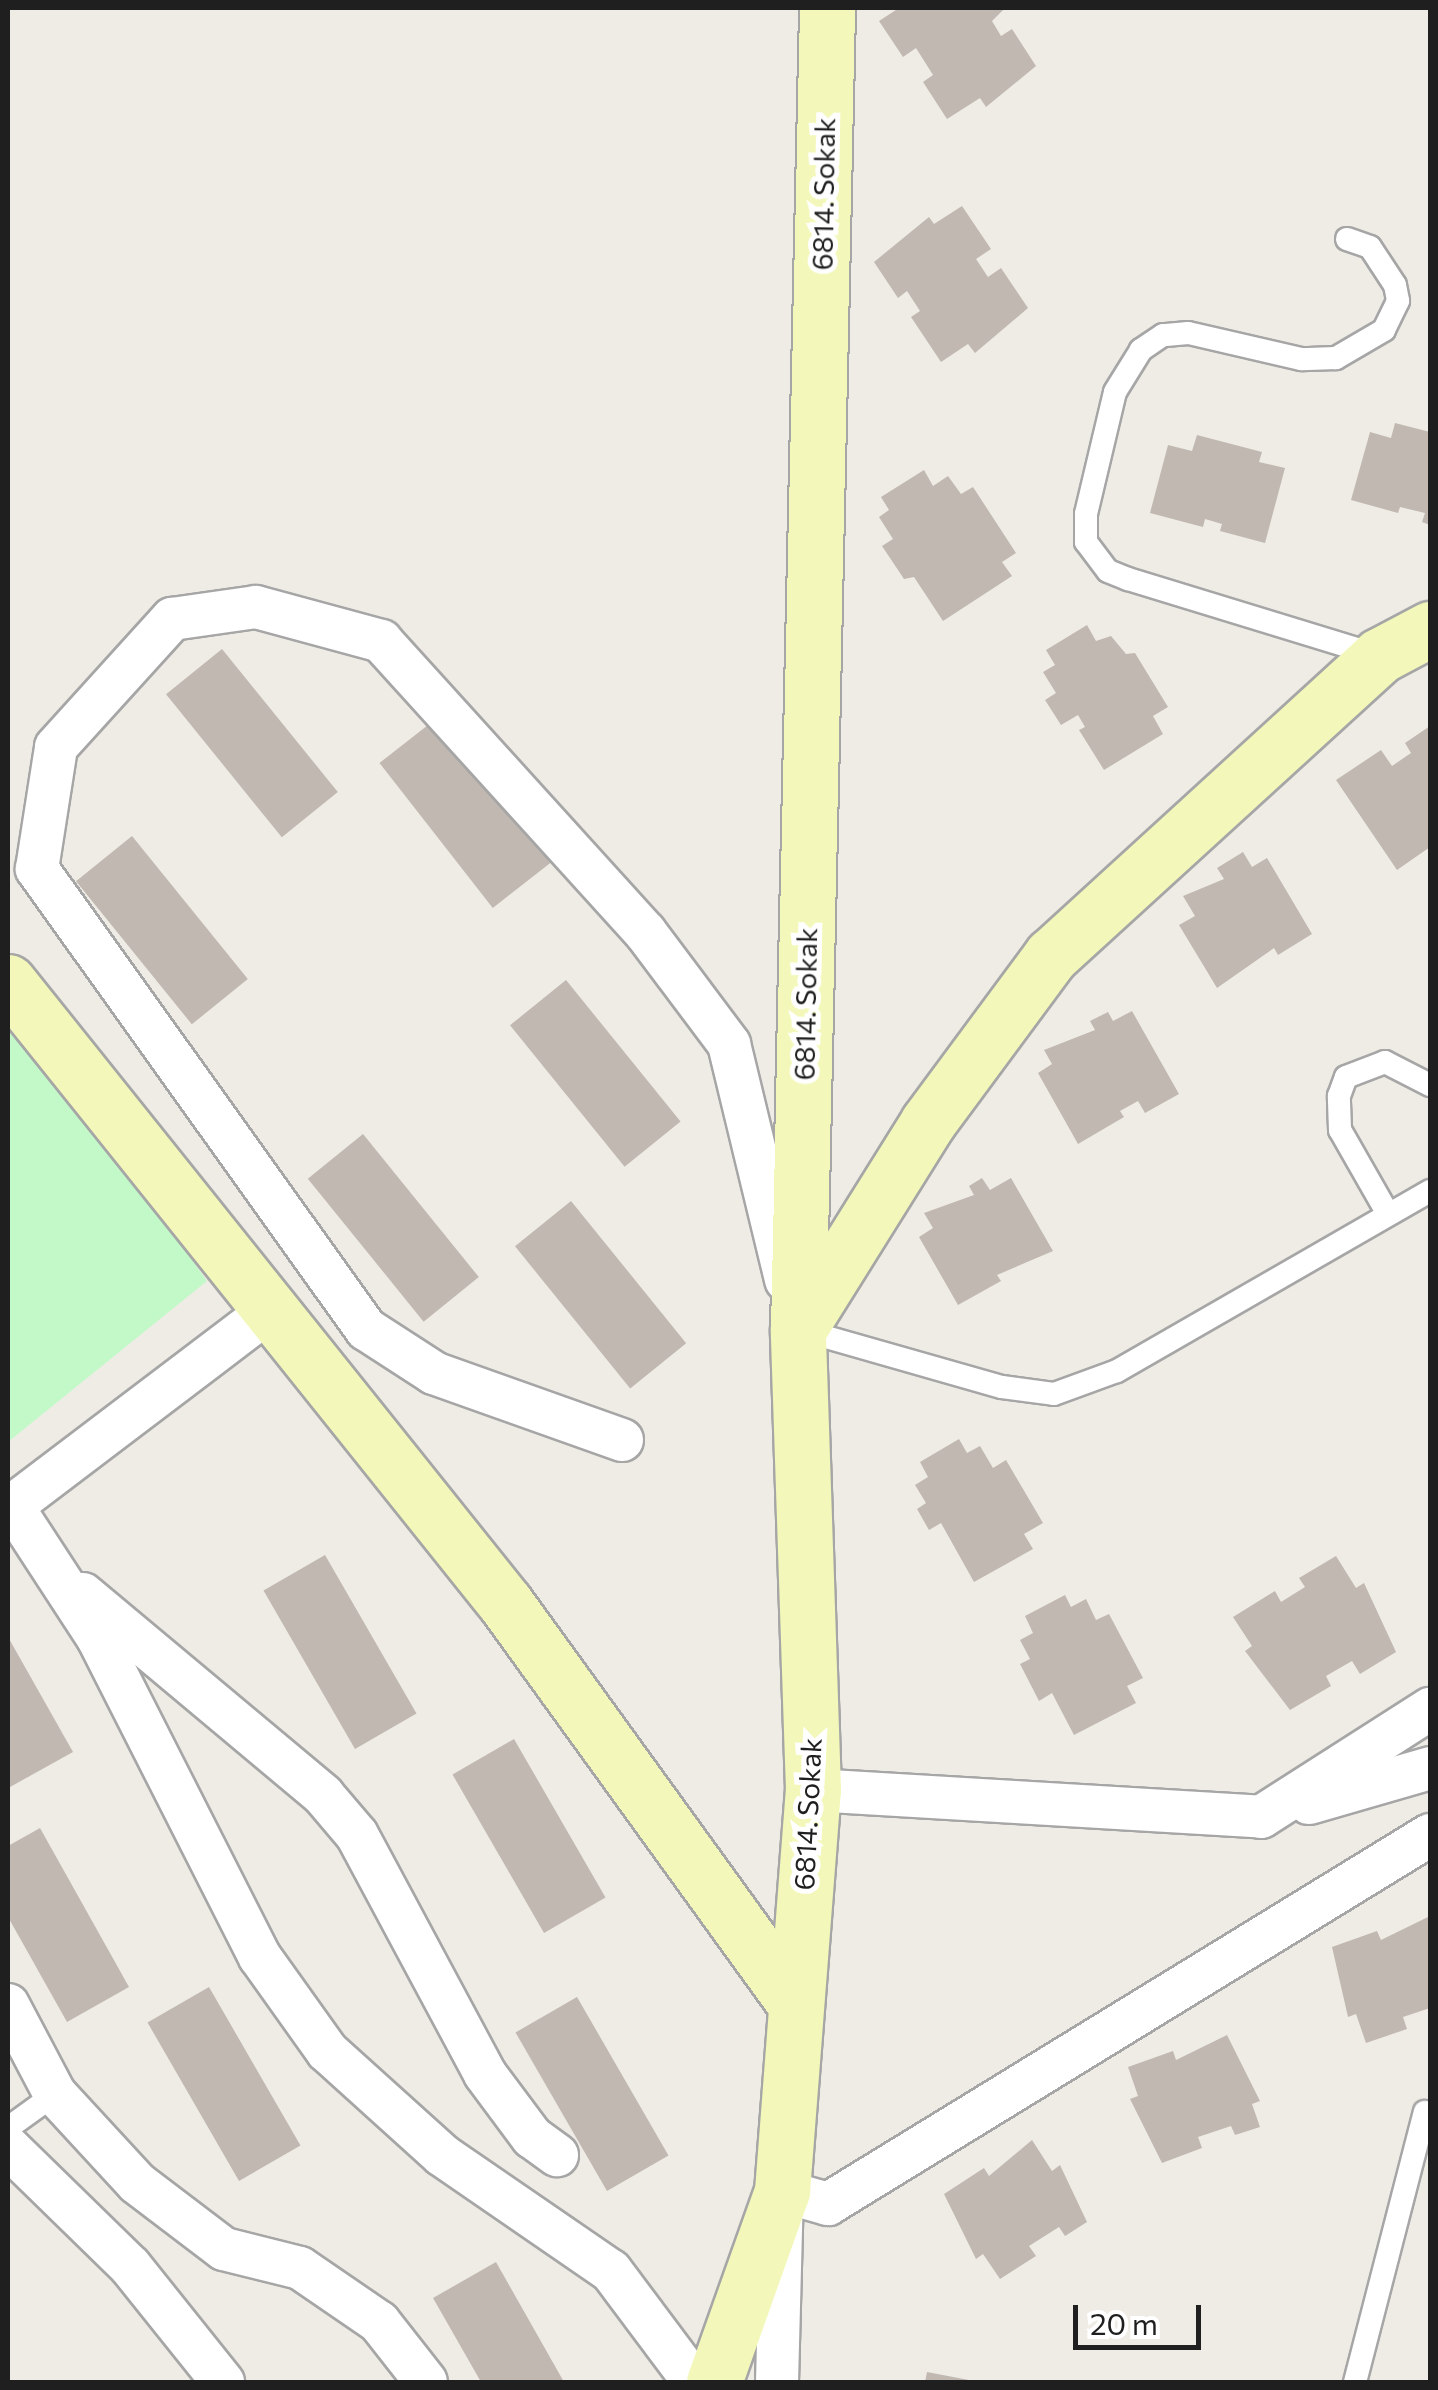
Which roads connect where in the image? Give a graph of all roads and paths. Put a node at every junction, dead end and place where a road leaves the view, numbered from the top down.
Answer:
1 (827, 8) edge
2 (1347, 239) dead end
3 (1430, 629) edge
4 (1380, 656) junction
5 (8, 982) edge
6 (1430, 1084) edge
7 (1430, 1192) edge
8 (1388, 1214) junction
9 (266, 1312) junction
10 (798, 1329) junction
11 (622, 1440) dead end
12 (10, 1508) edge
13 (52, 1568) junction
14 (1430, 1709) edge
15 (1430, 1768) edge
16 (813, 1790) junction
17 (1261, 1817) junction
18 (1430, 1835) edge
19 (793, 2000) junction
20 (8, 2005) edge
21 (55, 2094) junction
22 (1425, 2112) dead end
23 (8, 2128) edge
24 (8, 2147) edge
25 (557, 2155) dead end
26 (782, 2191) junction
27 (223, 2382) edge
28 (426, 2382) edge
29 (694, 2382) edge
30 (714, 2382) edge
31 (776, 2382) edge
32 (1355, 2382) edge

1 - 10 street, 6814. Sokak
2 - 4 lane
3 - 4 street
4 - 10 street
5 - 9 street
6 - 8 lane
7 - 8 lane
8 - 10 lane
9 - 12 street
9 - 19 street
10 - 11 street
10 - 16 street, 6814. Sokak
12 - 13 street
13 - 25 street
13 - 29 street
14 - 17 street
15 - 17 street
16 - 17 street
16 - 19 street, 6814. Sokak
18 - 26 street
19 - 26 street, 6814. Sokak
20 - 21 street
21 - 23 lane
21 - 28 street
22 - 32 lane
24 - 27 street
26 - 30 street, 6814. Sokak
26 - 31 street

